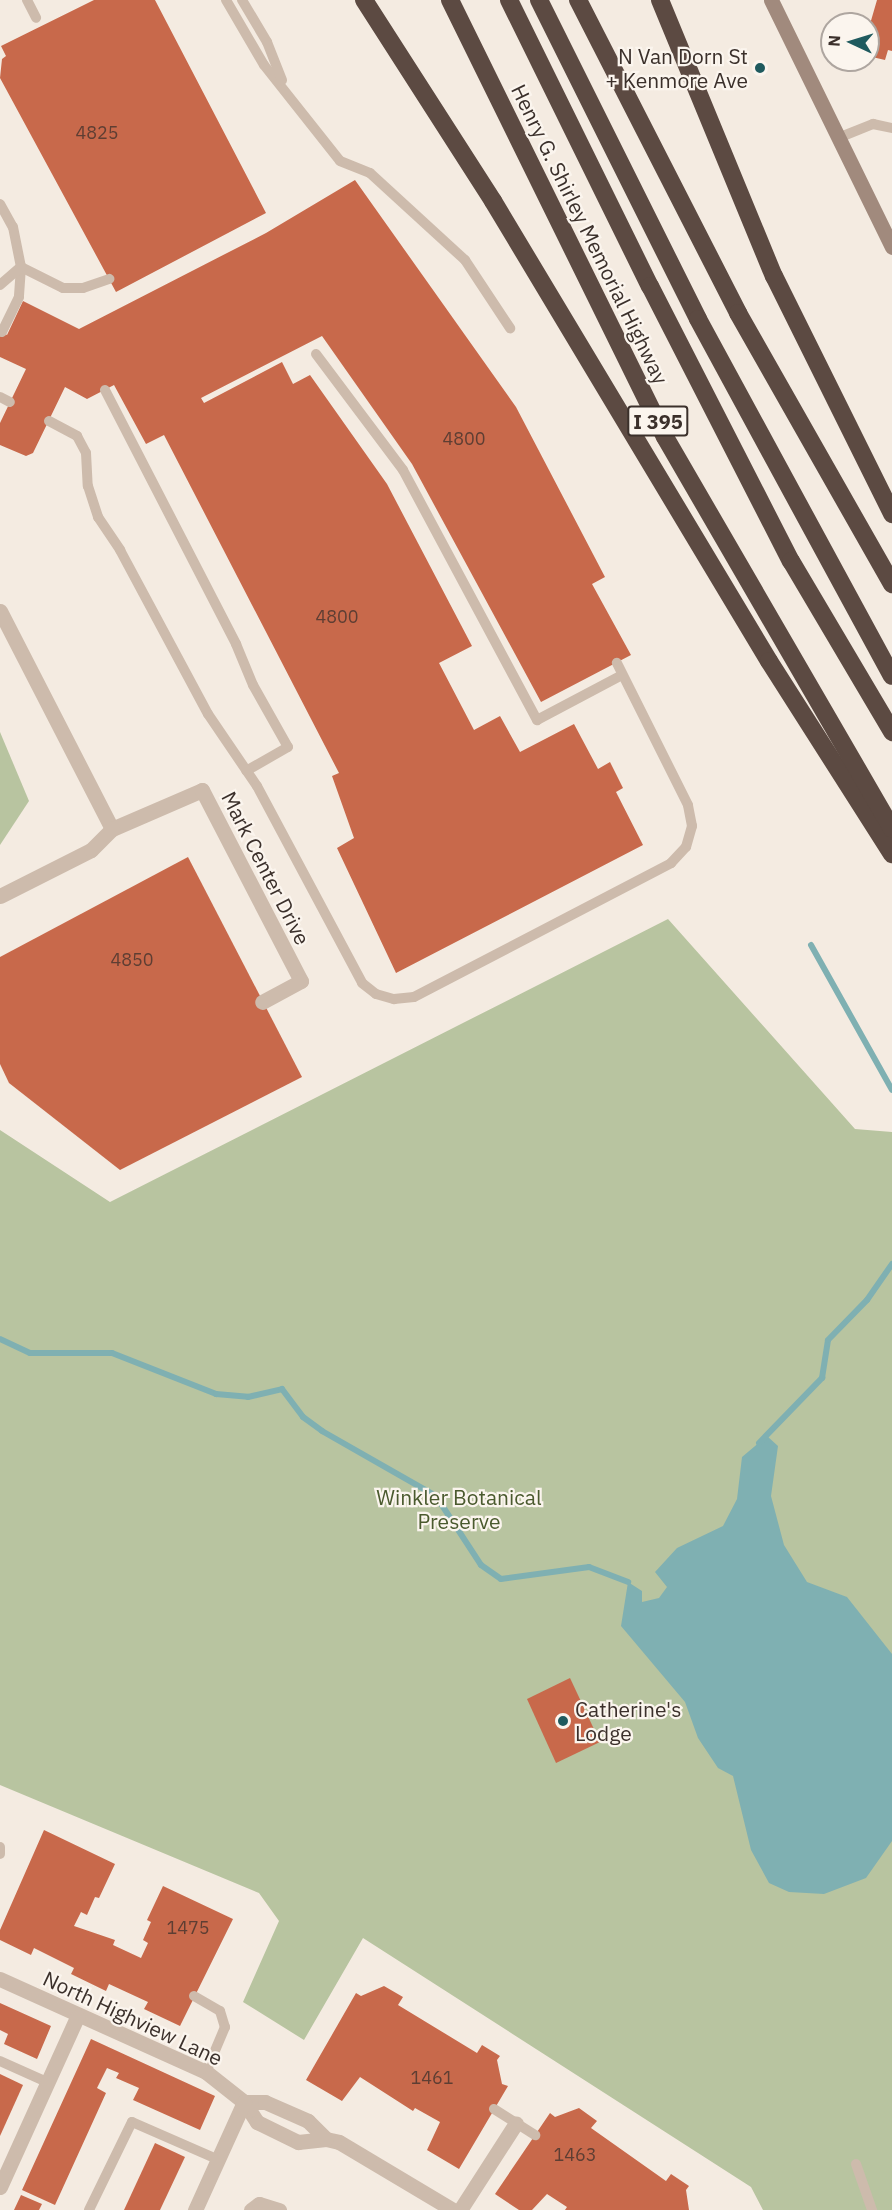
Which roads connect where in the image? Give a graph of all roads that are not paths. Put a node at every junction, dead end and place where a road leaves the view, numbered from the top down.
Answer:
1 (27, 0) edge
2 (226, 0) edge
3 (242, 0) edge
4 (450, 0) edge
5 (509, 0) edge
6 (539, 0) edge
7 (578, 0) edge
8 (660, 0) edge
9 (771, 0) edge
10 (366, 3) edge
11 (36, 18) dead end
12 (285, 89) junction
13 (892, 128) edge
14 (838, 138) junction
15 (0, 204) edge
16 (892, 248) edge
17 (21, 267) junction
18 (109, 279) dead end
19 (0, 285) edge
20 (510, 328) dead end
21 (2, 332) dead end
22 (316, 354) dead end
23 (105, 390) dead end
24 (49, 421) dead end
25 (892, 514) edge
26 (892, 584) edge
27 (0, 611) edge
28 (616, 663) dead end
29 (622, 675) junction
30 (892, 676) edge
31 (892, 732) edge
32 (246, 771) junction
33 (112, 829) junction
34 (892, 829) edge
35 (892, 854) edge
36 (0, 896) edge
37 (262, 1002) dead end
38 (0, 1847) edge
39 (0, 1854) edge
40 (0, 1979) edge
41 (194, 1996) dead end
42 (77, 2017) junction
43 (0, 2061) edge
44 (206, 2072) junction
45 (47, 2082) junction
46 (244, 2102) junction
47 (494, 2109) dead end
48 (516, 2123) junction
49 (535, 2135) dead end
50 (326, 2139) junction
51 (219, 2160) junction
52 (856, 2164) dead end
53 (0, 2187) edge
54 (89, 2210) edge
55 (195, 2210) edge
56 (251, 2210) edge
57 (279, 2210) edge
58 (453, 2210) edge
59 (460, 2210) edge
60 (872, 2210) edge

1 - 11 lane
2 - 12 lane
3 - 12 lane
4 - 34 highway, Henry G. Shirley Memorial Highway / I 395
5 - 31 highway
6 - 30 highway
7 - 26 highway
8 - 25 highway
9 - 14 main road
10 - 35 highway
12 - 20 lane
13 - 14 lane
14 - 16 main road
15 - 17 lane
17 - 18 lane
17 - 19 lane
17 - 21 lane
22 - 29 lane
23 - 32 lane
24 - 32 lane
27 - 33 street
28 - 29 lane
29 - 32 lane
33 - 36 street, Mark Center Drive
33 - 37 street, Mark Center Drive
38 - 39 lane
40 - 42 street, North Highview Lane
41 - 44 lane
42 - 44 street, North Highview Lane
42 - 45 street
43 - 45 lane
44 - 46 street, North Highview Lane
45 - 53 street
46 - 50 street, North Highview Lane
46 - 50 street, North Highview Lane
46 - 51 street
47 - 48 lane
48 - 49 lane
48 - 59 street
50 - 58 street, North Highview Lane
51 - 54 lane
51 - 55 street
52 - 60 lane
56 - 57 street

